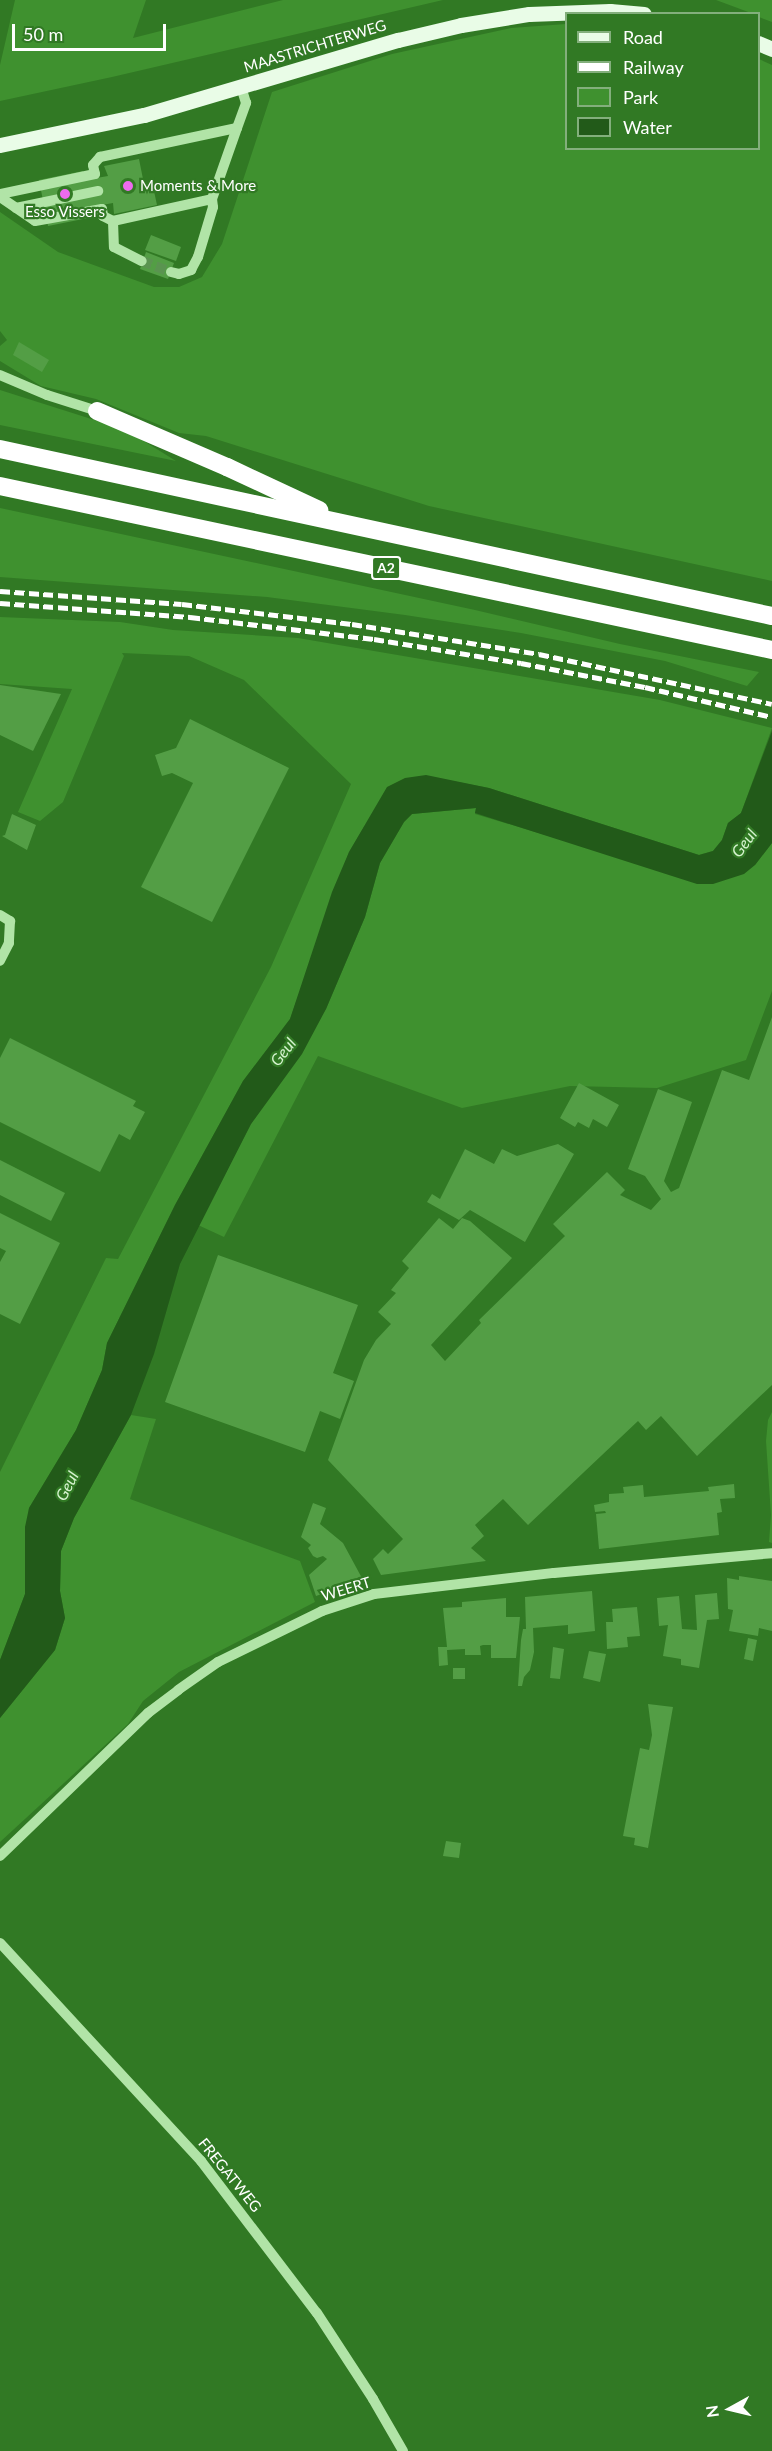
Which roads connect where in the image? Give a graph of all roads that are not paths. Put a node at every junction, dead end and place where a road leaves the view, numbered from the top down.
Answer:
1 (594, 12) edge
2 (241, 87) junction
3 (237, 128) junction
4 (0, 145) edge
5 (95, 174) junction
6 (98, 191) junction
7 (0, 196) edge
8 (212, 199) junction
9 (16, 208) junction
10 (102, 209) junction
11 (113, 221) junction
12 (142, 261) tunnel mouth
13 (171, 272) tunnel mouth
14 (0, 375) edge
15 (97, 411) joint
16 (0, 449) edge
17 (0, 486) edge
18 (348, 524) junction
19 (772, 616) edge
20 (772, 650) edge
21 (0, 915) edge
22 (0, 961) edge
23 (772, 1553) edge
24 (0, 1856) edge
25 (0, 1943) edge
26 (403, 2451) edge

1 - 2 main road, MAASTRICHTERWEG
2 - 3 street
2 - 4 main road, MAASTRICHTERWEG
3 - 5 street
3 - 8 street
5 - 6 street
5 - 7 street
6 - 9 street
6 - 10 street
7 - 9 street
8 - 11 street
8 - 13 street
9 - 10 street
10 - 11 street
11 - 12 street
14 - 15 street, A2
15 - 18 highway, A2
16 - 18 highway, A2
17 - 20 highway, A2
18 - 19 highway, A2
21 - 22 street
23 - 24 street, WEERT
25 - 26 street, FREGATWEG

